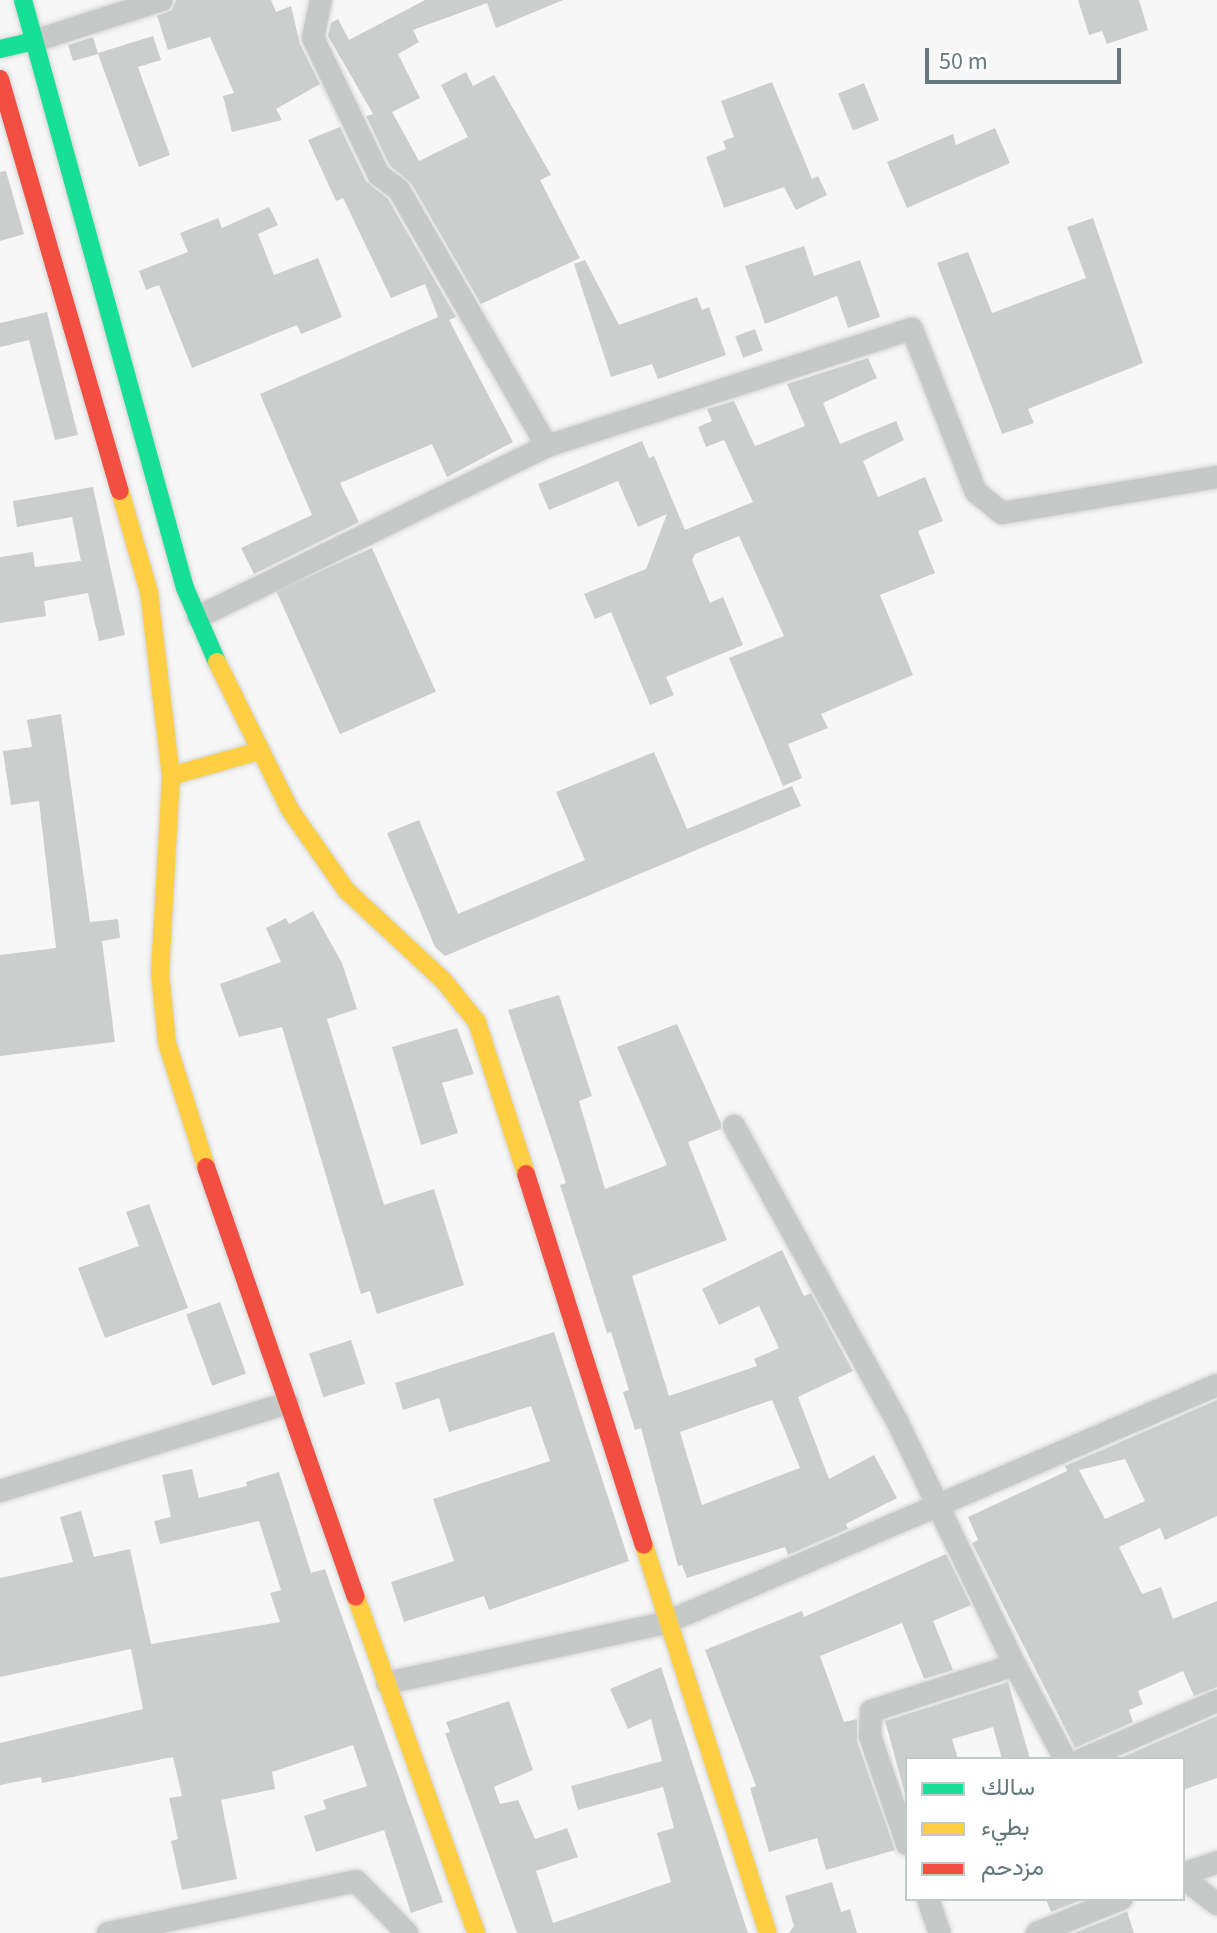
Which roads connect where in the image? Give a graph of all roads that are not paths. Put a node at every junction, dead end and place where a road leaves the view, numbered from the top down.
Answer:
1 (23, 0) edge
2 (162, 0) edge
3 (321, 0) edge
4 (34, 41) junction
5 (0, 49) edge
6 (0, 79) edge
7 (21, 95) edge
8 (547, 446) junction
9 (1217, 477) edge
10 (173, 543) junction
11 (138, 555) junction
12 (198, 617) junction
13 (259, 751) junction
14 (171, 776) junction
15 (734, 1126) dead end
16 (1217, 1385) edge
17 (288, 1403) junction
18 (0, 1491) edge
19 (940, 1506) junction
20 (665, 1623) junction
21 (1015, 1665) junction
22 (387, 1683) junction
23 (1217, 1701) edge
24 (1064, 1757) edge
25 (1088, 1757) edge
26 (905, 1838) edge
27 (1217, 1862) edge
28 (1185, 1875) edge
29 (1185, 1878) edge
30 (929, 1901) edge
31 (1116, 1901) edge
32 (1217, 1904) edge
33 (472, 1932) edge
34 (108, 1933) edge
35 (407, 1933) edge
36 (768, 1933) edge
37 (940, 1933) edge
38 (1037, 1933) edge

1 - 4 street
2 - 4 street
3 - 8 street
4 - 5 street
4 - 7 street
6 - 7 street
7 - 10 street
7 - 11 street
8 - 9 street
8 - 12 street
10 - 11 street
10 - 12 street
11 - 14 street
12 - 13 street
13 - 14 street
13 - 20 street
14 - 17 street
15 - 19 street
16 - 19 street
17 - 18 street
17 - 22 street
19 - 20 street
19 - 21 street
20 - 22 street
20 - 36 street
21 - 24 street
21 - 26 street
22 - 33 street
23 - 25 street
27 - 28 street
29 - 32 street
30 - 37 street
31 - 38 street
34 - 35 street

